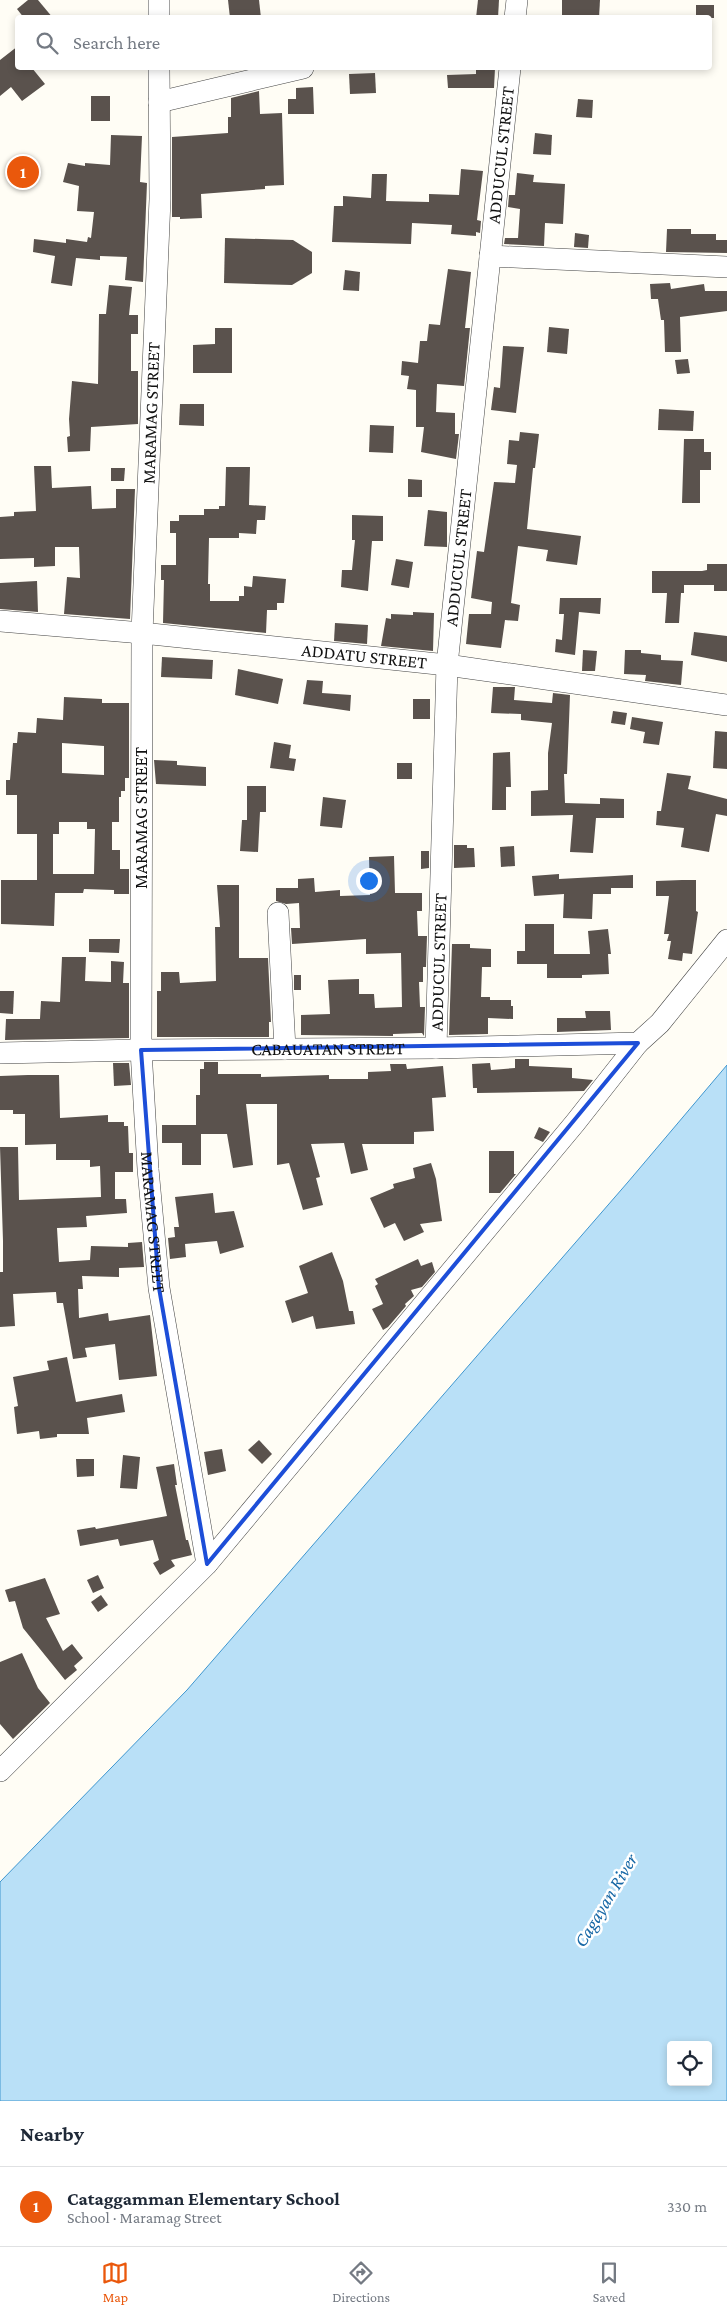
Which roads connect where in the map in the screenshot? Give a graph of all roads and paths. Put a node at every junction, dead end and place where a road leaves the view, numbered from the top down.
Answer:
1 (159, 0) edge
2 (517, 0) edge
3 (159, 15) edge
4 (515, 15) edge
5 (159, 70) edge
6 (294, 70) edge
7 (510, 70) edge
8 (159, 102) junction
9 (490, 256) junction
10 (727, 267) edge
11 (0, 620) edge
12 (142, 633) junction
13 (446, 665) junction
14 (727, 705) edge
15 (278, 913) dead end
16 (727, 940) edge
17 (638, 1044) junction
18 (436, 1048) junction
19 (285, 1049) junction
20 (141, 1050) junction
21 (0, 1053) edge
22 (207, 1564) junction
23 (0, 1771) edge

1 - 3 street
2 - 4 street
5 - 8 street, MARAMAG STREET
6 - 8 street
7 - 9 street, ADDUCUL STREET
8 - 12 street, MARAMAG STREET
9 - 10 street
9 - 13 street, ADDUCUL STREET
11 - 12 street, ADDATU STREET
12 - 13 street, ADDATU STREET
12 - 20 street, MARAMAG STREET
13 - 14 street, ADDATU STREET
13 - 18 street, ADDUCUL STREET
15 - 19 street
16 - 17 street
17 - 18 street, CABAUATAN STREET
17 - 22 street
18 - 19 street, CABAUATAN STREET
19 - 20 street, CABAUATAN STREET
20 - 21 street, CABAUATAN STREET
20 - 22 street, MARAMAG STREET
22 - 23 street

